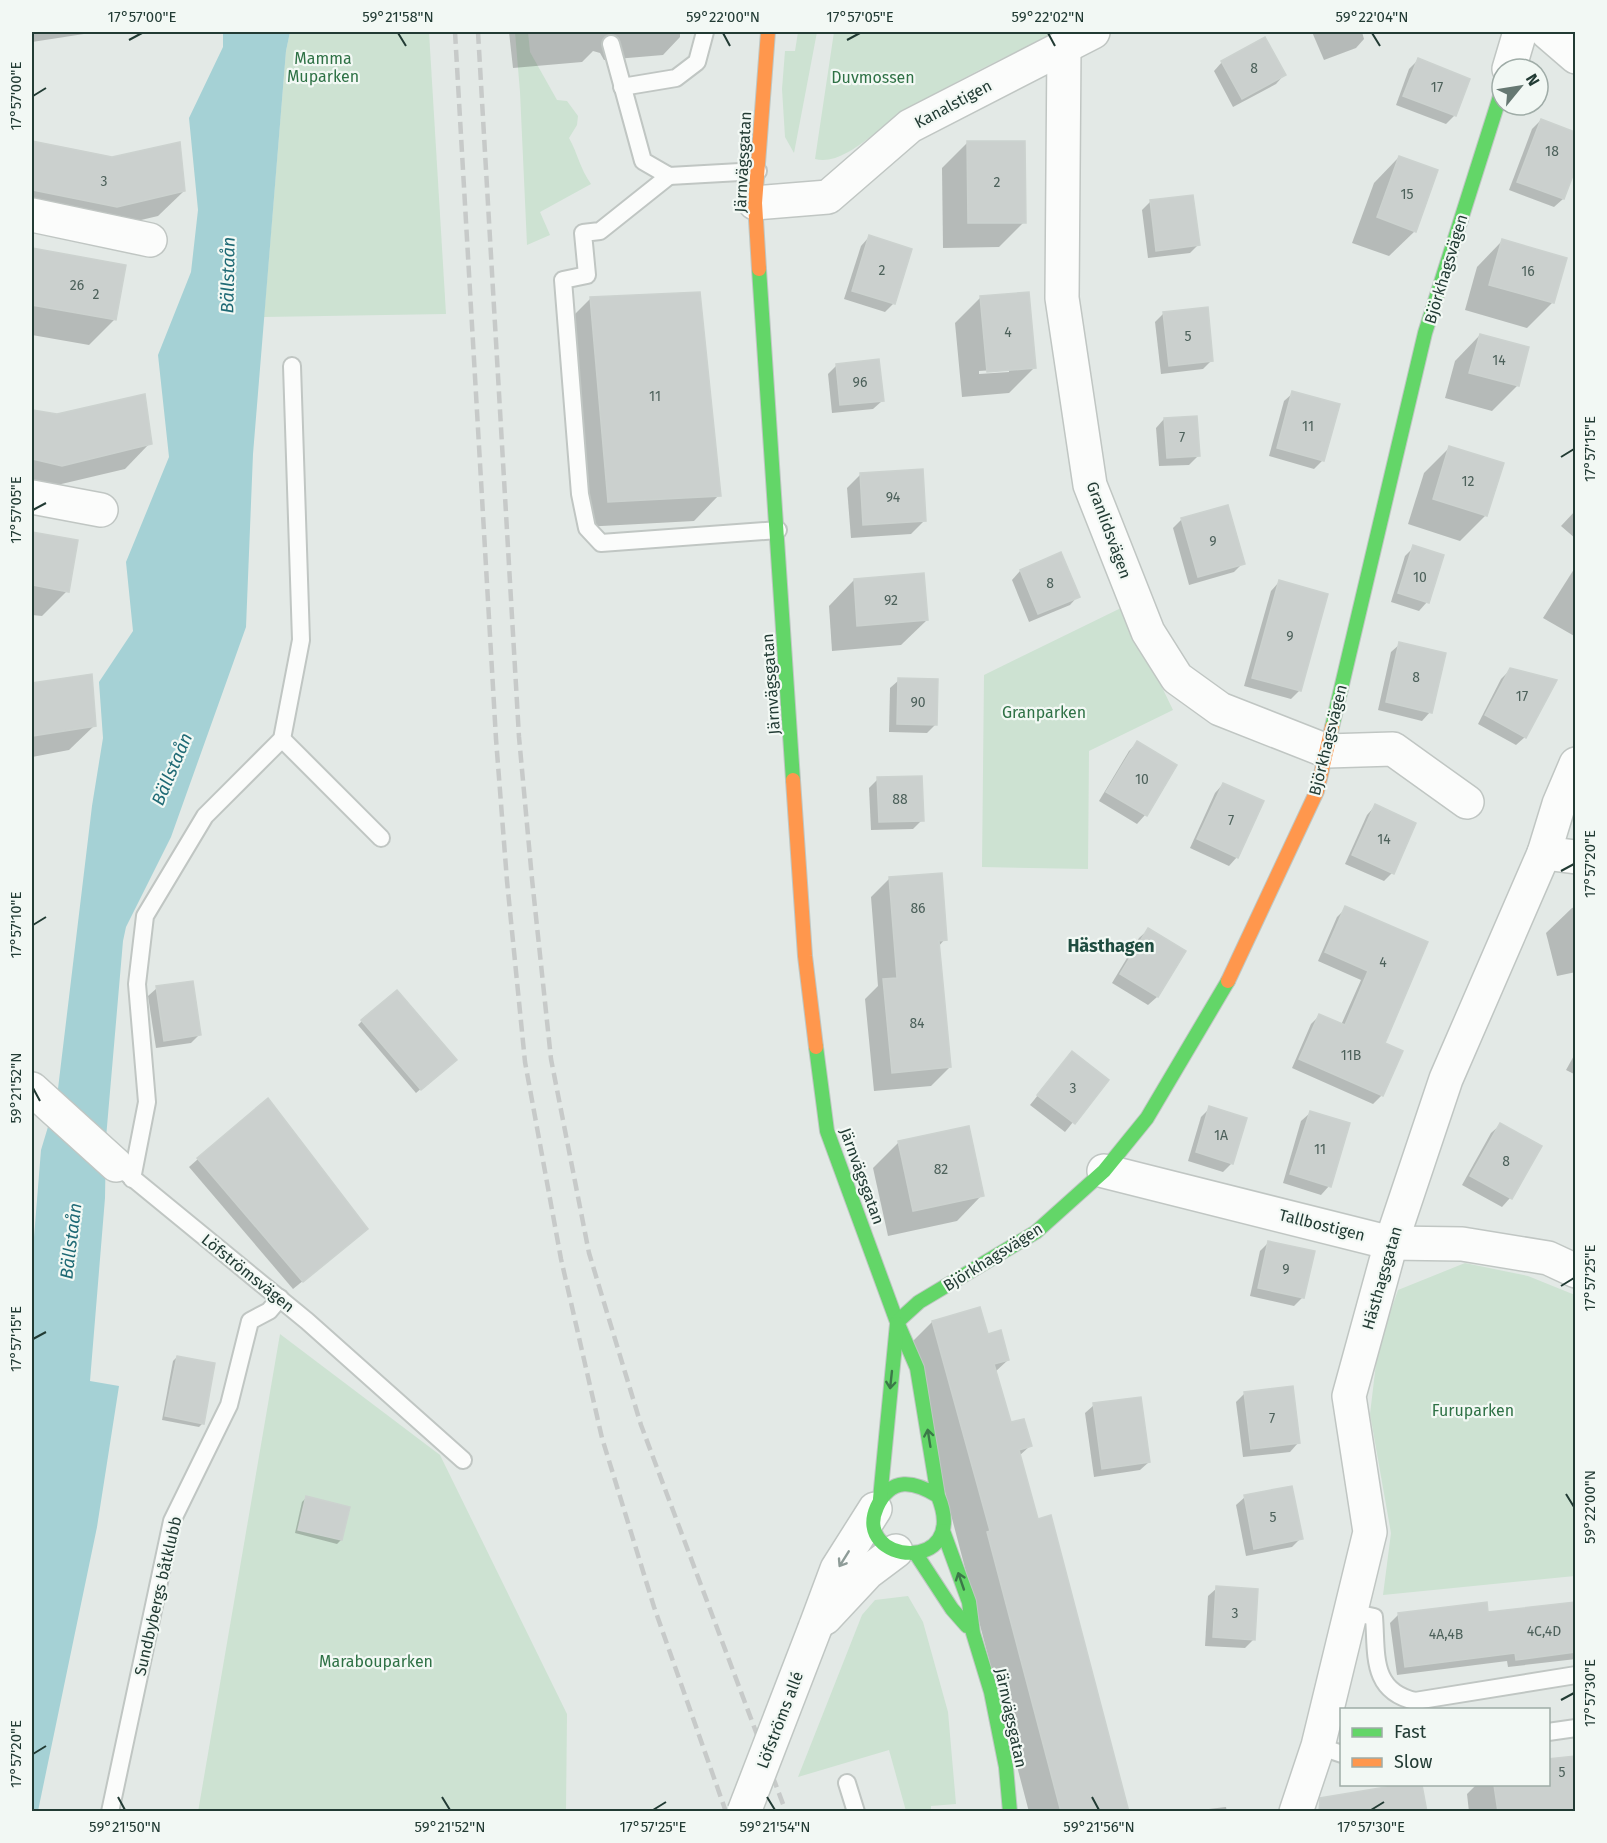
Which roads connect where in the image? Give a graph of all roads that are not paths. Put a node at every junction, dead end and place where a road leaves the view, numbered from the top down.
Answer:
1 (705, 32) edge
2 (768, 32) edge
3 (1094, 32) edge
4 (1520, 32) edge
5 (1547, 32) edge
6 (611, 44) dead end
7 (1064, 46) junction
8 (1513, 57) edge
9 (1575, 57) edge
10 (622, 87) junction
11 (1493, 117) edge
12 (758, 171) junction
13 (669, 177) junction
14 (755, 203) junction
15 (32, 215) edge
16 (150, 240) dead end
17 (292, 366) dead end
18 (32, 497) edge
19 (101, 510) dead end
20 (778, 530) junction
21 (282, 740) junction
22 (1327, 751) junction
23 (1575, 764) edge
24 (1467, 802) dead end
25 (381, 838) dead end
26 (1560, 855) edge
27 (32, 1089) edge
28 (1104, 1171) junction
29 (124, 1172) junction
30 (1391, 1243) junction
31 (1575, 1271) edge
32 (280, 1298) junction
33 (897, 1322) junction
34 (463, 1460) dead end
35 (938, 1496) junction
36 (877, 1504) junction
37 (943, 1532) junction
38 (906, 1553) junction
39 (1350, 1612) junction
40 (815, 1628) junction
41 (973, 1633) junction
42 (1575, 1675) edge
43 (1575, 1728) edge
44 (1550, 1732) edge
45 (1330, 1750) edge
46 (847, 1783) dead end
47 (110, 1812) edge
48 (744, 1812) edge
49 (856, 1812) edge
50 (1010, 1812) edge
51 (1296, 1812) edge

1 - 10 lane
2 - 12 street, Järnvägsgatan
3 - 7 street, Kanalstigen
4 - 8 street
5 - 9 street
6 - 10 lane
7 - 14 street, Kanalstigen
7 - 22 street, Granlidsvägen
10 - 13 lane
11 - 22 street, Björkhagsvägen
12 - 13 lane
12 - 14 street, Järnvägsgatan
13 - 20 lane
14 - 20 street, Järnvägsgatan
15 - 16 street
17 - 21 lane
18 - 19 street
20 - 33 street, Järnvägsgatan
21 - 25 lane
21 - 29 lane
22 - 24 street, Granlidsvägen
22 - 28 street, Björkhagsvägen
23 - 26 street, Hästhagsgatan
26 - 30 street, Hästhagsgatan
27 - 29 street, Löfströmsvägen
28 - 30 street, Tallbostigen
28 - 33 street, Björkhagsvägen
29 - 32 lane, Löfströmsvägen
30 - 31 street, Tallbostigen
30 - 39 street, Hästhagsgatan
32 - 34 lane, Löfströmsvägen
32 - 47 lane, Sundbybergs båtklubb
35 -> 33 street, Järnvägsgatan
33 -> 36 street, Järnvägsgatan
35 - 36 street
35 - 37 street, Järnvägsgatan
36 - 38 street, Järnvägsgatan
36 -> 40 street, Löfströms allé
37 - 38 street
41 -> 37 street, Järnvägsgatan
38 - 40 street, Löfströms allé
38 - 41 street, Järnvägsgatan
39 - 42 lane
39 - 45 street, Hästhagsgatan
40 - 48 street, Löfströms allé, bridge
41 - 50 street, Järnvägsgatan
43 - 44 lane
45 - 51 street, Hästhagsgatan
46 - 49 lane

